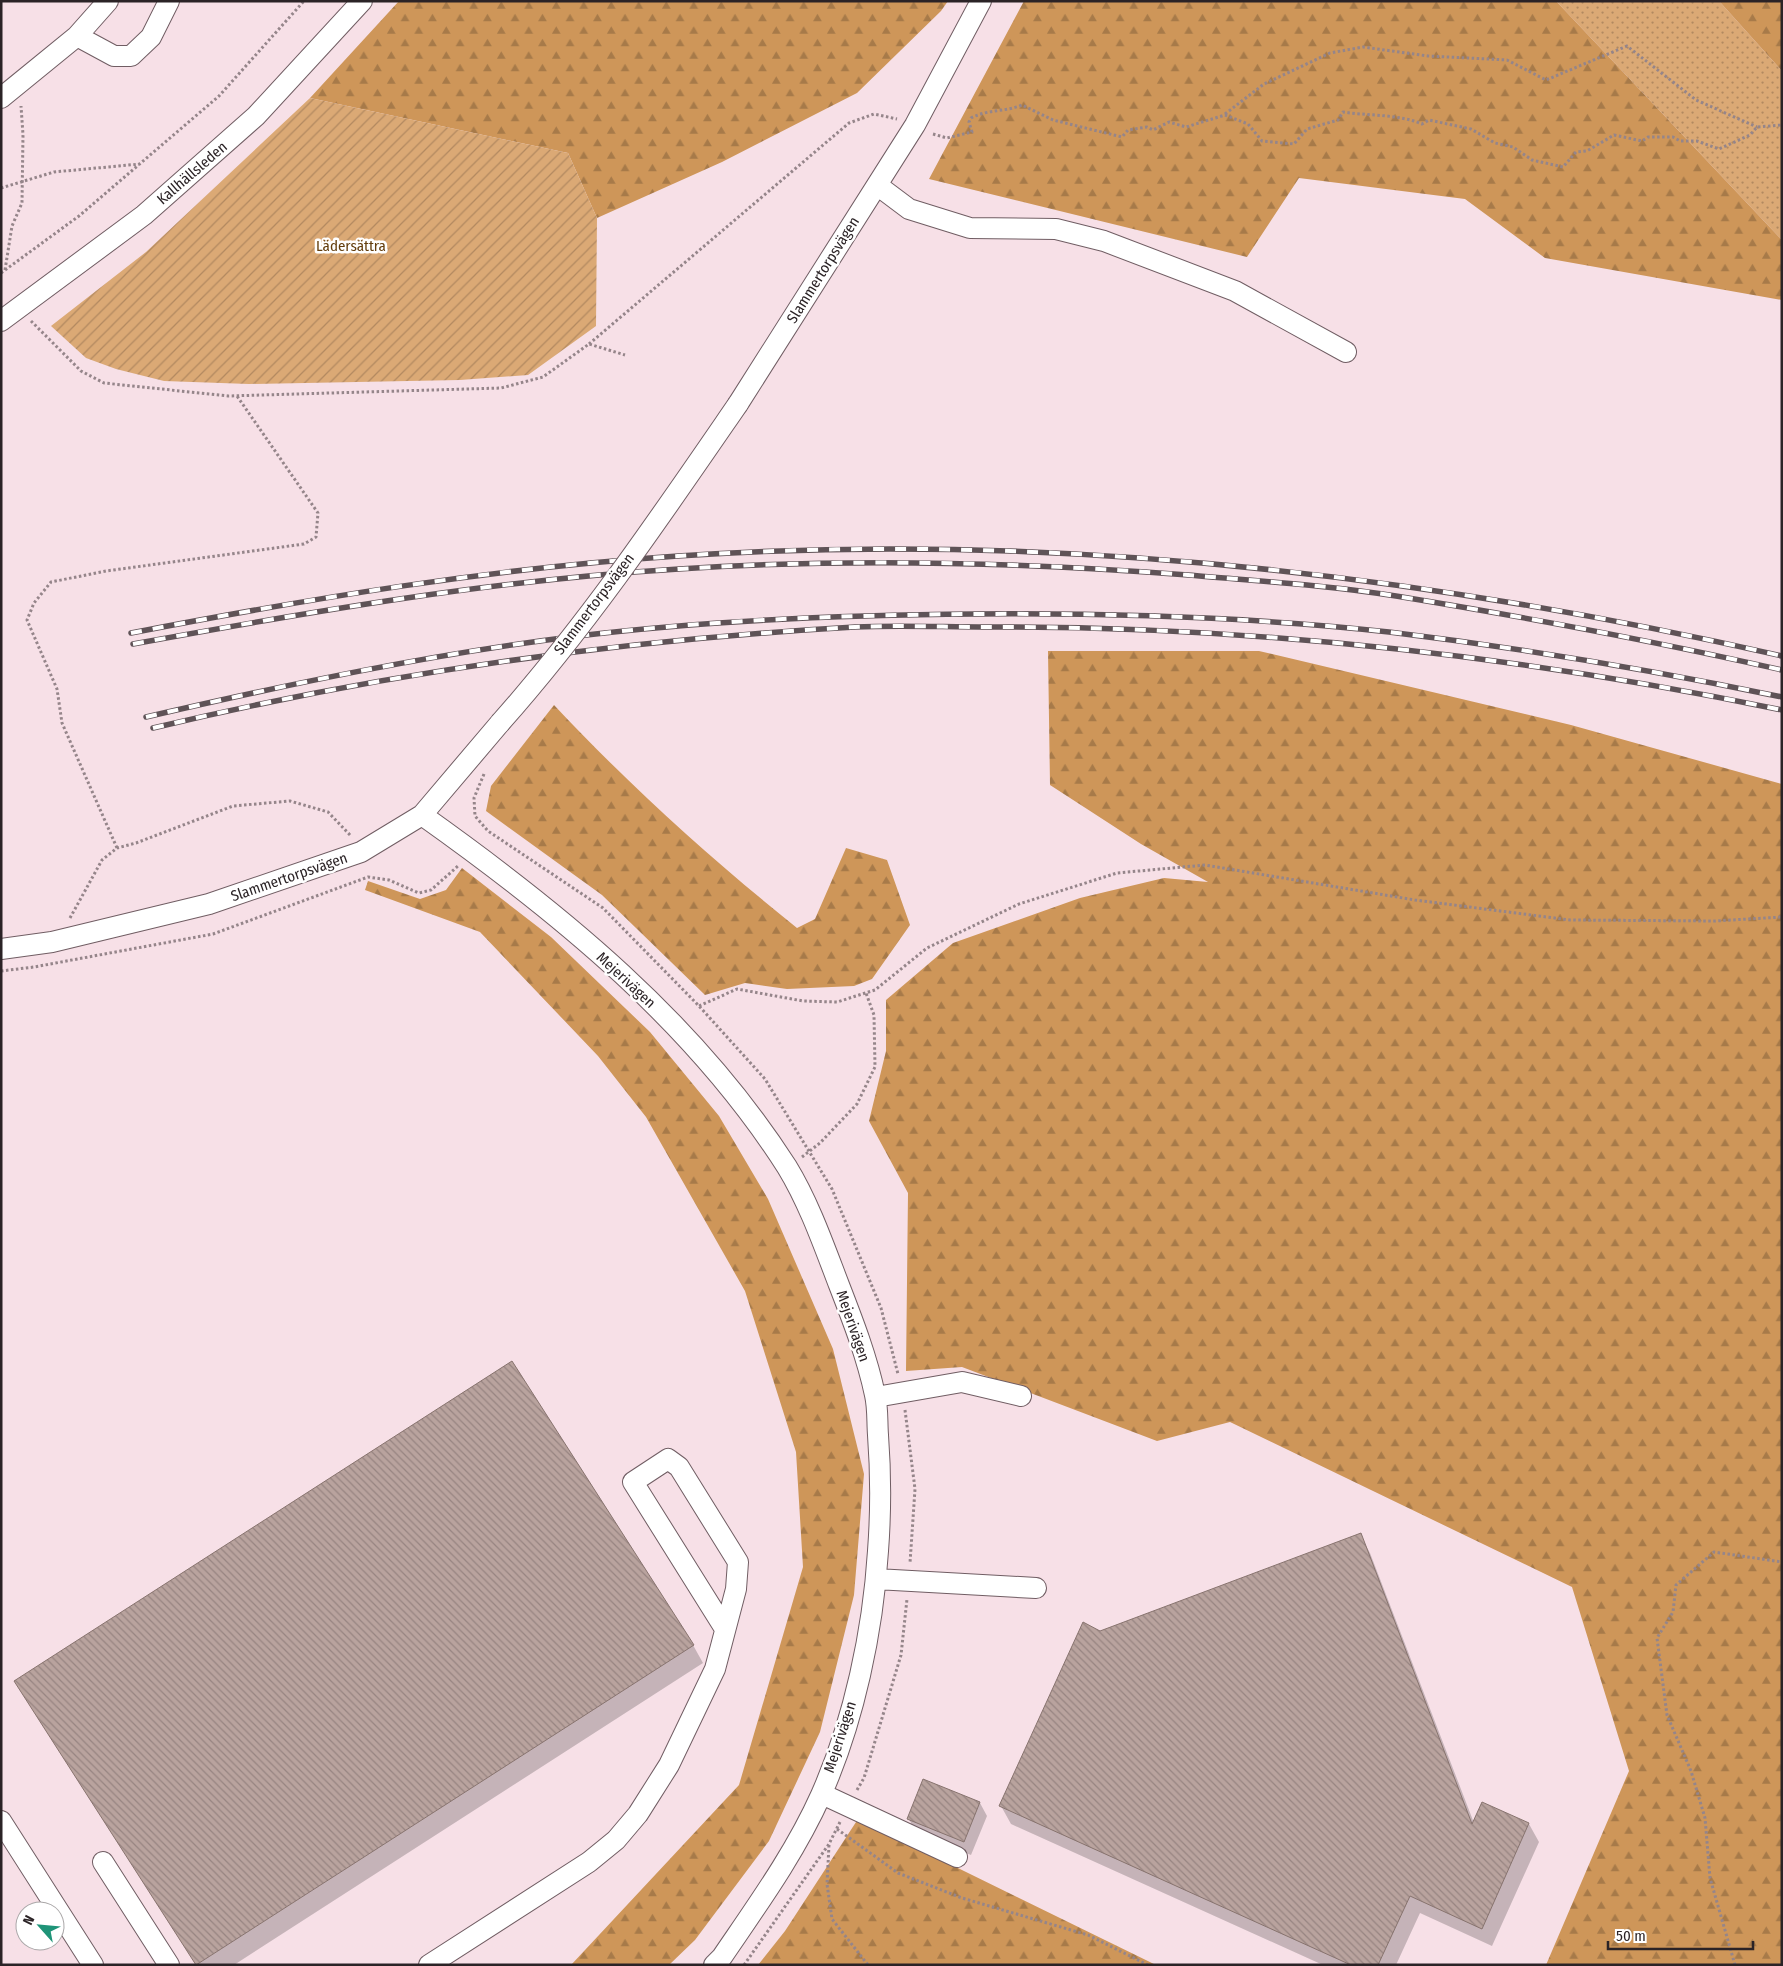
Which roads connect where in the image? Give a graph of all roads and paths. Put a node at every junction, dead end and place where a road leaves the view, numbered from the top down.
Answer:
1 (108, 1) edge
2 (169, 1) edge
3 (304, 1) edge
4 (362, 1) edge
5 (981, 1) edge
6 (77, 36) junction
7 (19, 84) junction
8 (1, 98) edge
9 (1225, 114) junction
10 (1782, 125) edge
11 (1756, 127) junction
12 (922, 129) junction
13 (140, 164) junction
14 (22, 182) junction
15 (877, 185) junction
16 (1, 188) edge
17 (5, 270) junction
18 (1, 273) edge
19 (19, 309) junction
20 (1, 321) edge
21 (589, 344) junction
22 (1346, 352) dead end
23 (625, 355) dead end
24 (237, 396) junction
25 (488, 769) dead end
26 (422, 815) junction
27 (488, 831) junction
28 (117, 848) junction
29 (474, 851) junction
30 (361, 852) junction
31 (1782, 917) edge
32 (52, 942) junction
33 (1, 949) edge
34 (1, 971) edge
35 (866, 993) junction
36 (698, 1006) junction
37 (809, 1151) junction
38 (788, 1169) junction
39 (902, 1391) junction
40 (1021, 1396) dead end
41 (876, 1397) junction
42 (1782, 1562) edge
43 (876, 1579) junction
44 (909, 1581) junction
45 (1036, 1588) dead end
46 (725, 1628) junction
47 (822, 1794) junction
48 (849, 1806) junction
49 (1, 1820) edge
50 (837, 1829) junction
51 (829, 1844) junction
52 (957, 1857) dead end
53 (102, 1862) dead end
54 (93, 1965) edge
55 (169, 1965) edge
56 (429, 1965) edge
57 (714, 1965) edge
58 (744, 1965) edge
59 (868, 1965) edge
60 (1148, 1965) edge
61 (1735, 1965) edge

1 - 6 street
2 - 6 street
3 - 13 path
4 - 19 street, Kallhällsleden
5 - 12 street, Slammertorpsvägen
6 - 7 street
7 - 8 street
7 - 14 path
9 - 11 path
9 - 11 path
9 - 12 path
10 - 11 path
12 - 15 street, Slammertorpsvägen
12 - 21 path
13 - 14 path
13 - 17 path
14 - 16 path
14 - 17 path
15 - 22 street
15 - 26 street, Slammertorpsvägen, bridge
17 - 18 path
19 - 20 street, Kallhällsleden
19 - 24 path
21 - 23 path
21 - 24 path
24 - 28 path
25 - 27 path
26 - 29 street, Mejerivägen
26 - 30 street, Slammertorpsvägen
27 - 29 path
27 - 36 path
28 - 30 path
28 - 32 path
29 - 34 path
29 - 38 street, Mejerivägen
30 - 32 street, Slammertorpsvägen
31 - 35 path
32 - 33 street, Slammertorpsvägen
35 - 36 path
35 - 37 path
36 - 37 path
37 - 38 path
37 - 39 path
38 - 41 street, Mejerivägen
39 - 40 street
39 - 41 street
39 - 44 path
41 - 43 street, Mejerivägen
42 - 61 path
43 - 44 street
43 - 47 street, Mejerivägen
44 - 45 street
44 - 48 path
46 - 46 street
46 - 56 street
47 - 48 street
47 - 57 street, Mejerivägen
48 - 50 path
48 - 52 street
49 - 54 street
50 - 51 path
50 - 60 path
51 - 58 path
51 - 59 path
53 - 55 street

